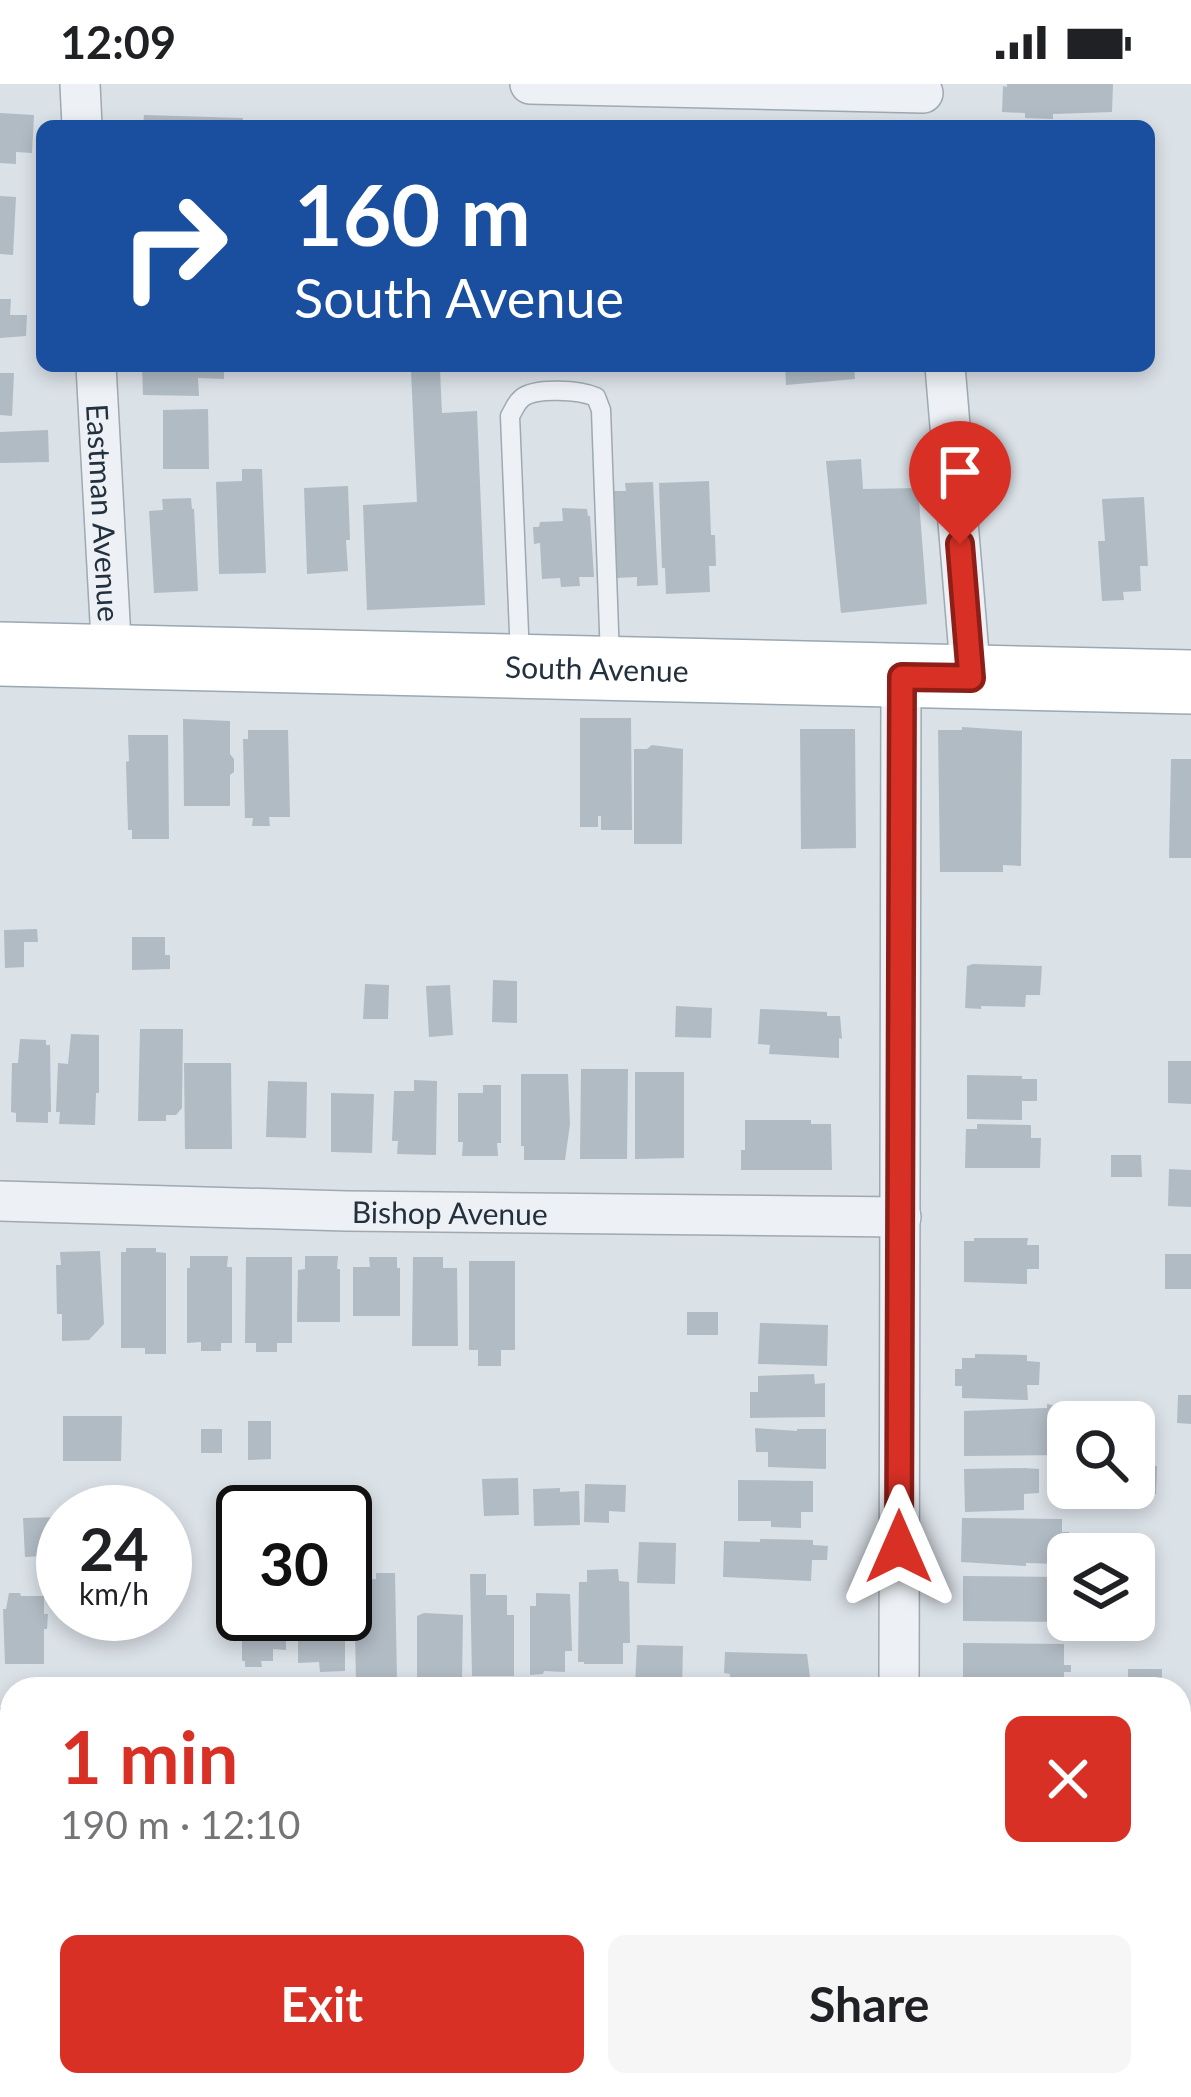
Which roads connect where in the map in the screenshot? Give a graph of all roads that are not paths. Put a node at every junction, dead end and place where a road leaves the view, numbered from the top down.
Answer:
1 (80, 84) edge
2 (530, 84) edge
3 (923, 101) edge
4 (82, 120) edge
5 (96, 372) edge
6 (946, 372) edge
7 (0, 654) edge
8 (112, 658) junction
9 (521, 668) junction
10 (610, 670) junction
11 (902, 677) junction
12 (971, 678) junction
13 (1191, 682) edge
14 (0, 1201) edge
15 (901, 1217) junction
16 (899, 1677) edge

1 - 4 street
2 - 3 street
5 - 8 street, Eastman Avenue
6 - 12 street
7 - 8 main road, South Avenue
8 - 9 main road, South Avenue
9 - 10 main road, South Avenue
9 - 10 lane
10 - 11 main road, South Avenue
11 - 12 main road, South Avenue
11 - 15 street
12 - 13 main road, South Avenue
14 - 15 street, Bishop Avenue
15 - 16 street

